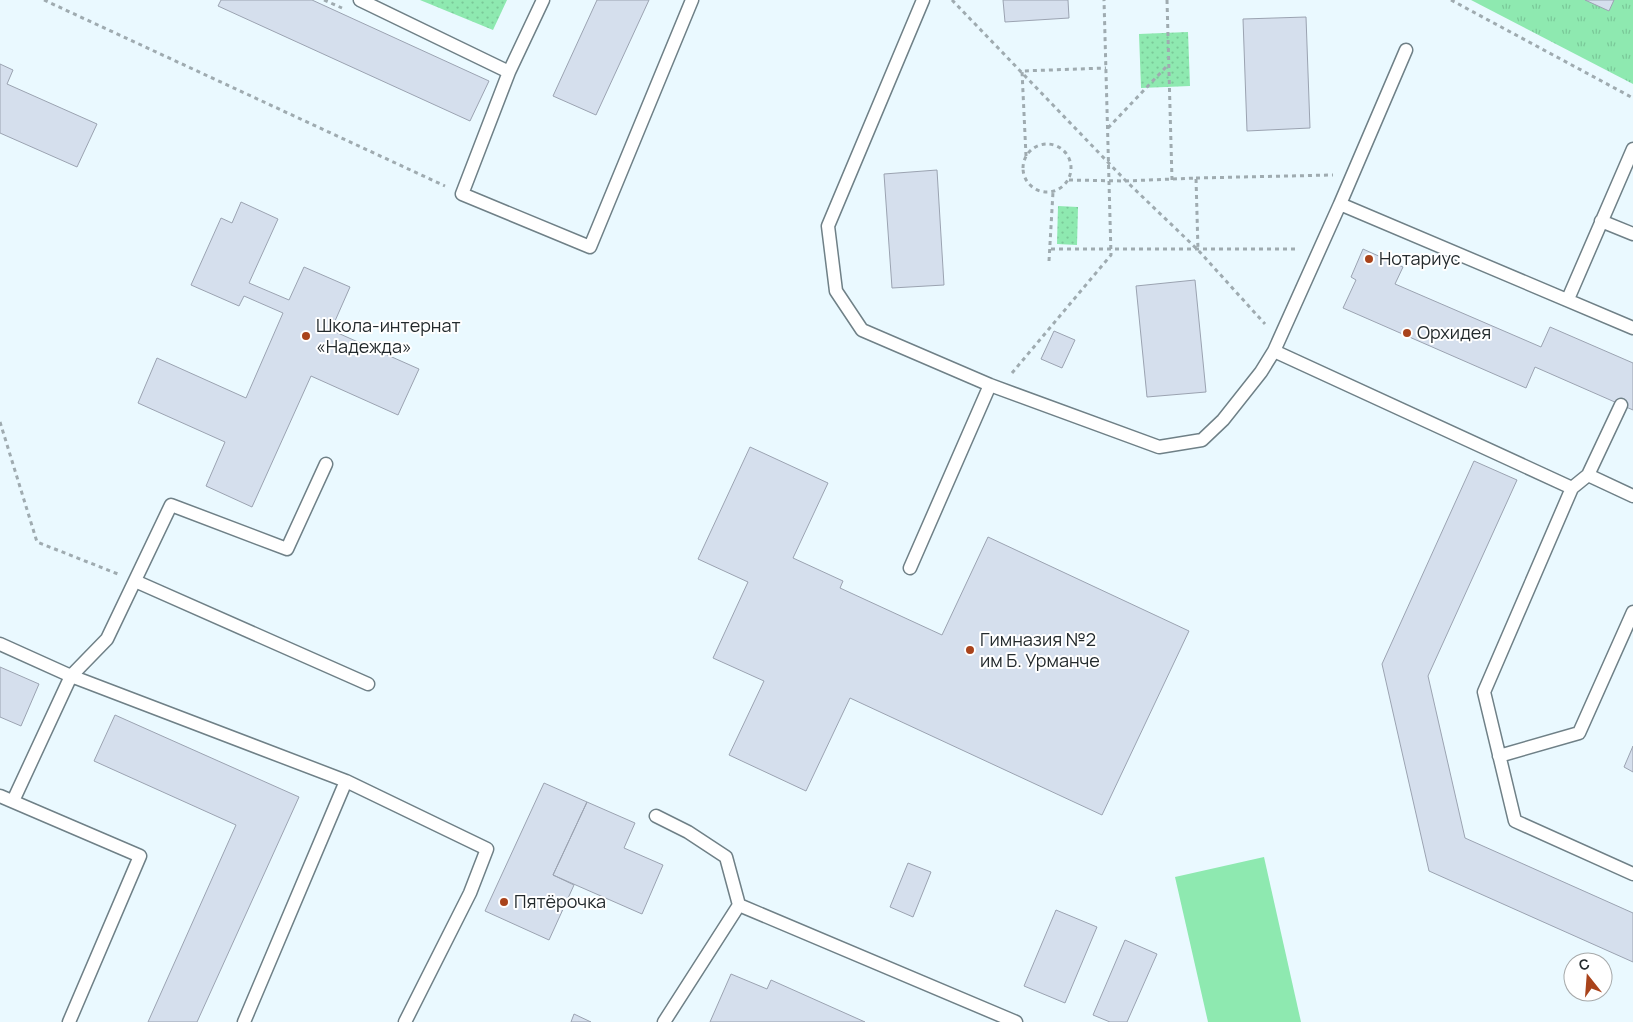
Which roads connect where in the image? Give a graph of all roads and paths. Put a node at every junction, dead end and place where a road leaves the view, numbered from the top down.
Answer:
1 (44, 0) edge
2 (360, 0) edge
3 (543, 0) edge
4 (692, 0) edge
5 (923, 0) edge
6 (952, 0) edge
7 (1104, 0) edge
8 (1167, 0) edge
9 (1451, 0) edge
10 (1406, 50) dead end
11 (1168, 65) junction
12 (1106, 68) junction
13 (1022, 71) junction
14 (509, 72) junction
15 (1633, 98) edge
16 (1107, 128) junction
17 (1633, 149) edge
18 (1026, 156) junction
19 (1108, 163) junction
20 (1353, 174) junction
21 (1196, 178) junction
22 (1069, 180) junction
23 (1172, 180) junction
24 (1109, 181) junction
25 (1126, 181) junction
26 (1053, 192) junction
27 (462, 194) junction
28 (1340, 204) junction
29 (1601, 221) junction
30 (1633, 234) edge
31 (1110, 247) junction
32 (1051, 249) junction
33 (1320, 249) junction
34 (1198, 250) junction
35 (1049, 261) dead end
36 (1568, 299) junction
37 (1633, 328) edge
38 (1277, 345) junction
39 (995, 387) junction
40 (1621, 405) dead end
41 (0, 422) edge
42 (326, 464) dead end
43 (1588, 476) junction
44 (1572, 488) junction
45 (1633, 496) edge
46 (910, 568) dead end
47 (135, 581) junction
48 (1633, 612) edge
49 (0, 644) edge
50 (71, 676) junction
51 (368, 684) dead end
52 (1499, 756) junction
53 (346, 781) junction
54 (0, 796) edge
55 (13, 801) junction
56 (656, 816) dead end
57 (1633, 874) edge
58 (739, 905) junction
59 (69, 1022) edge
60 (244, 1022) edge
61 (405, 1022) edge
62 (664, 1022) edge
63 (1016, 1022) edge

1 - 27 path
2 - 14 lane
3 - 14 lane
4 - 27 lane
5 - 39 lane
6 - 13 path
7 - 12 path
8 - 11 path
9 - 15 path
10 - 20 lane
11 - 16 path
11 - 23 path
12 - 13 path
12 - 16 path
13 - 18 path
13 - 19 path
14 - 27 lane
16 - 19 path
17 - 29 lane
18 - 22 path
18 - 26 path
19 - 24 path
19 - 25 path
20 - 21 path
20 - 28 lane
21 - 23 path
21 - 34 path
22 - 24 path
22 - 26 path
23 - 25 path
24 - 25 path
24 - 31 path
25 - 34 path
26 - 32 path
28 - 33 lane
28 - 36 lane
29 - 30 lane
29 - 36 lane
31 - 32 path
31 - 34 path
31 - 39 path
32 - 35 path
33 - 34 path
33 - 38 lane
34 - 38 path
36 - 37 lane
38 - 39 lane
38 - 44 lane
39 - 46 lane
40 - 43 lane
41 - 47 path
42 - 47 lane
43 - 44 lane
43 - 45 lane
44 - 52 lane
47 - 50 lane
47 - 51 lane
48 - 52 lane
49 - 50 lane
50 - 53 lane
50 - 55 lane
52 - 57 lane
53 - 60 lane
53 - 61 lane
54 - 55 lane
55 - 59 lane
56 - 58 lane
58 - 62 lane
58 - 63 lane

